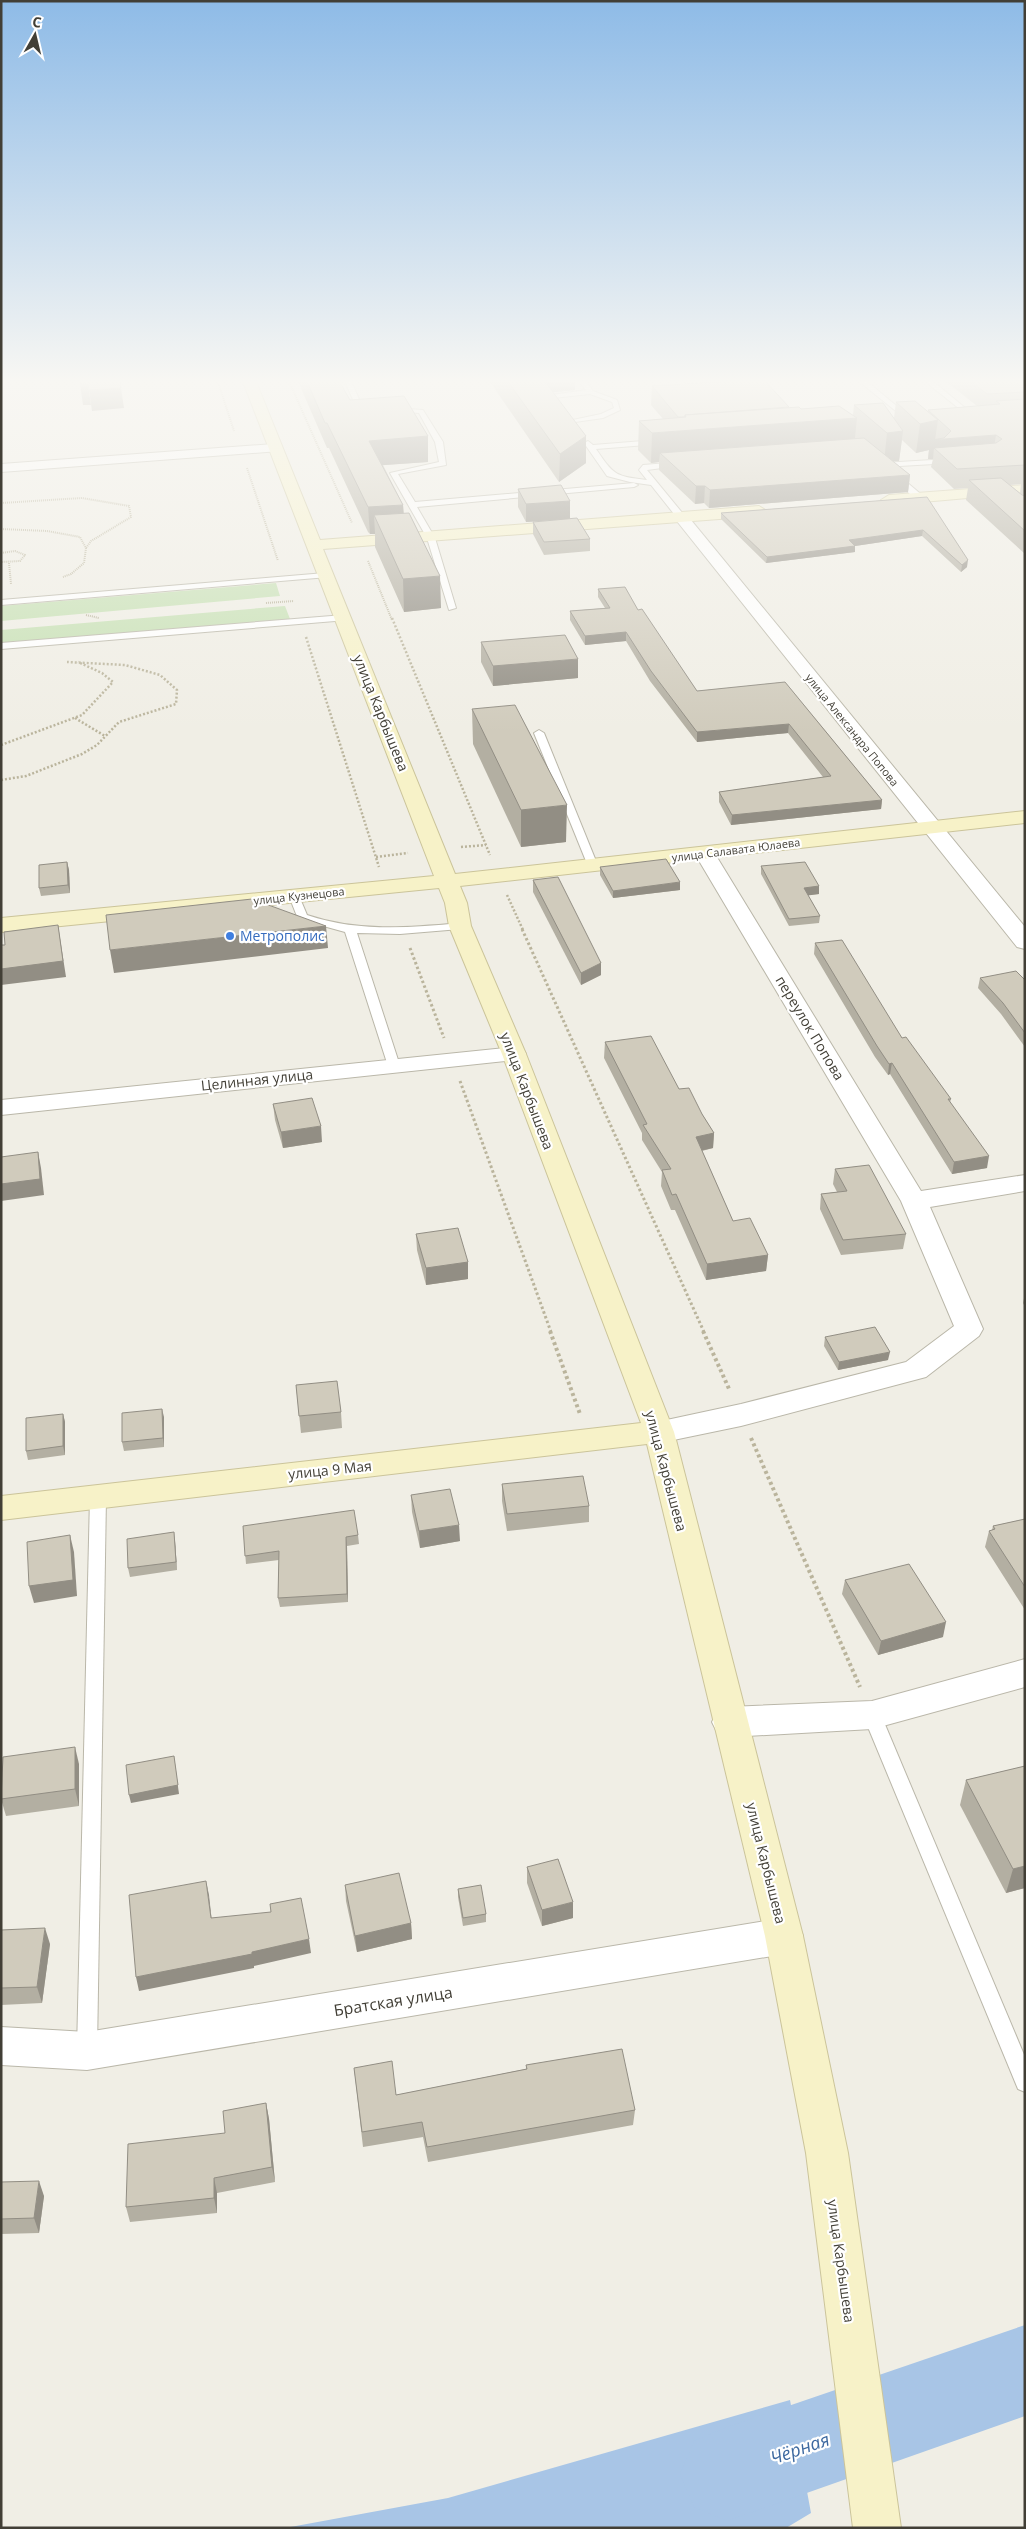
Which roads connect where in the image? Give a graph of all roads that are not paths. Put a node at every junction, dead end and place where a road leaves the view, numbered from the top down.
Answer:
1 (295, 497) edge
2 (407, 497) edge
3 (499, 497) edge
4 (665, 497) edge
5 (931, 497) edge
6 (1009, 497) edge
7 (920, 498) joint
8 (872, 502) edge
9 (1017, 504) edge
10 (411, 505) junction
11 (777, 509) edge
12 (681, 517) junction
13 (431, 538) junction
14 (315, 545) junction
15 (325, 575) junction
16 (1, 603) edge
17 (452, 608) dead end
18 (344, 618) junction
19 (1, 646) edge
20 (539, 733) dead end
21 (1025, 817) edge
22 (930, 827) junction
23 (706, 854) junction
24 (593, 866) junction
25 (447, 881) junction
26 (294, 896) junction
27 (1, 925) edge
28 (460, 926) junction
29 (350, 930) junction
30 (1025, 942) edge
31 (514, 1054) junction
32 (394, 1066) junction
33 (1, 1108) edge
34 (1025, 1183) edge
35 (914, 1201) junction
36 (659, 1432) junction
37 (98, 1497) junction
38 (1, 1508) edge
39 (1025, 1673) edge
40 (872, 1715) junction
41 (729, 1722) junction
42 (784, 1936) junction
43 (1, 2046) edge
44 (87, 2051) junction
45 (1025, 2082) edge
46 (877, 2528) edge

1 - 14 main road, улица Карбышева
2 - 10 lane
3 - 10 lane
4 - 12 lane
5 - 7 main road
6 - 9 street
7 - 8 main road
10 - 13 lane
11 - 12 main road
12 - 13 main road
12 - 22 street, улица Александра Попова
13 - 14 main road
13 - 17 lane
14 - 15 main road, улица Карбышева
15 - 16 lane
15 - 18 main road, улица Карбышева
18 - 19 lane
18 - 25 main road, улица Карбышева
20 - 24 lane
21 - 22 main road, улица Салавата Юлаева
22 - 23 main road, улица Салавата Юлаева
22 - 30 street, улица Александра Попова
23 - 24 main road, улица Салавата Юлаева
23 - 35 street, переулок Попова
24 - 25 main road, улица Салавата Юлаева
25 - 26 main road, улица Кузнецова
25 - 28 main road, улица Карбышева
26 - 27 main road, улица Кузнецова
26 - 29 lane
28 - 29 lane
28 - 31 main road, улица Карбышева
29 - 32 lane
31 - 32 street, Целинная улица
31 - 36 main road, улица Карбышева
32 - 33 street, Целинная улица
34 - 35 street
35 - 36 street, переулок Попова
36 - 37 main road, улица 9 Мая
36 - 41 main road, улица Карбышева
37 - 38 main road, улица 9 Мая
37 - 44 lane
39 - 40 street
40 - 41 street
40 - 45 lane
41 - 42 main road, улица Карбышева
42 - 44 street, Братская улица
42 - 46 main road, улица Карбышева
43 - 44 street, Братская улица

